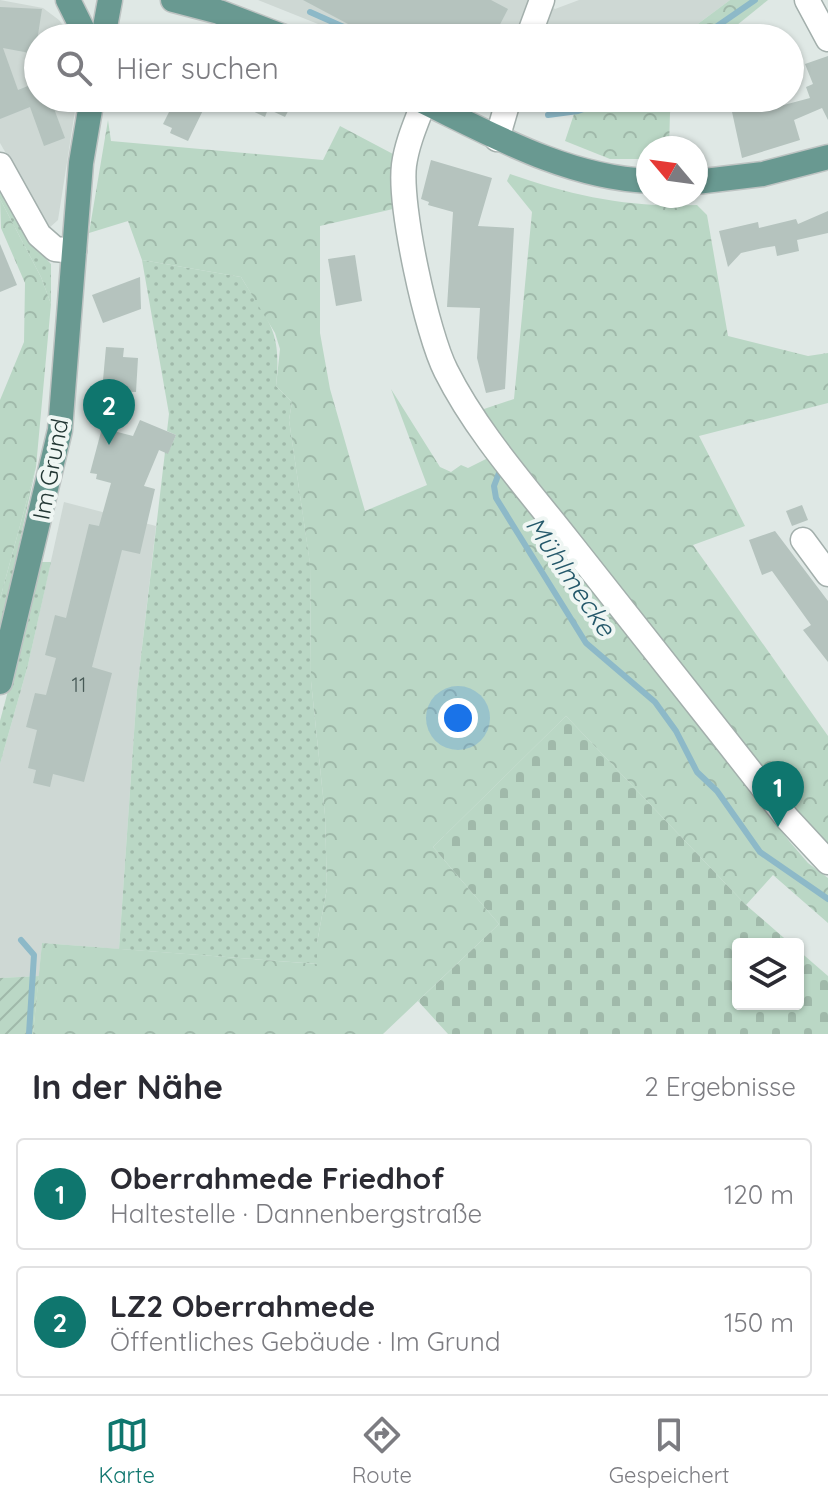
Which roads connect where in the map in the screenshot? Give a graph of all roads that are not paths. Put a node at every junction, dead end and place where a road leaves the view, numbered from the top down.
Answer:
1 (68, 0) edge
2 (110, 0) edge
3 (173, 0) edge
4 (542, 0) edge
5 (807, 0) edge
6 (80, 24) edge
7 (106, 24) edge
8 (250, 24) edge
9 (533, 24) edge
10 (828, 39) edge
11 (90, 112) edge
12 (417, 112) edge
13 (444, 112) edge
14 (505, 112) edge
15 (497, 139) junction
16 (828, 157) edge
17 (0, 165) edge
18 (636, 179) edge
19 (708, 181) edge
20 (74, 251) junction
21 (803, 540) dead end
22 (828, 574) edge
23 (0, 682) edge
24 (828, 862) edge

1 - 6 main road
2 - 7 main road
3 - 8 main road
4 - 9 street
5 - 10 street
11 - 20 main road, Im Grund
12 - 24 street
13 - 15 main road
14 - 15 street
15 - 18 main road
16 - 19 main road
17 - 20 street
20 - 23 main road, Im Grund
21 - 22 street

